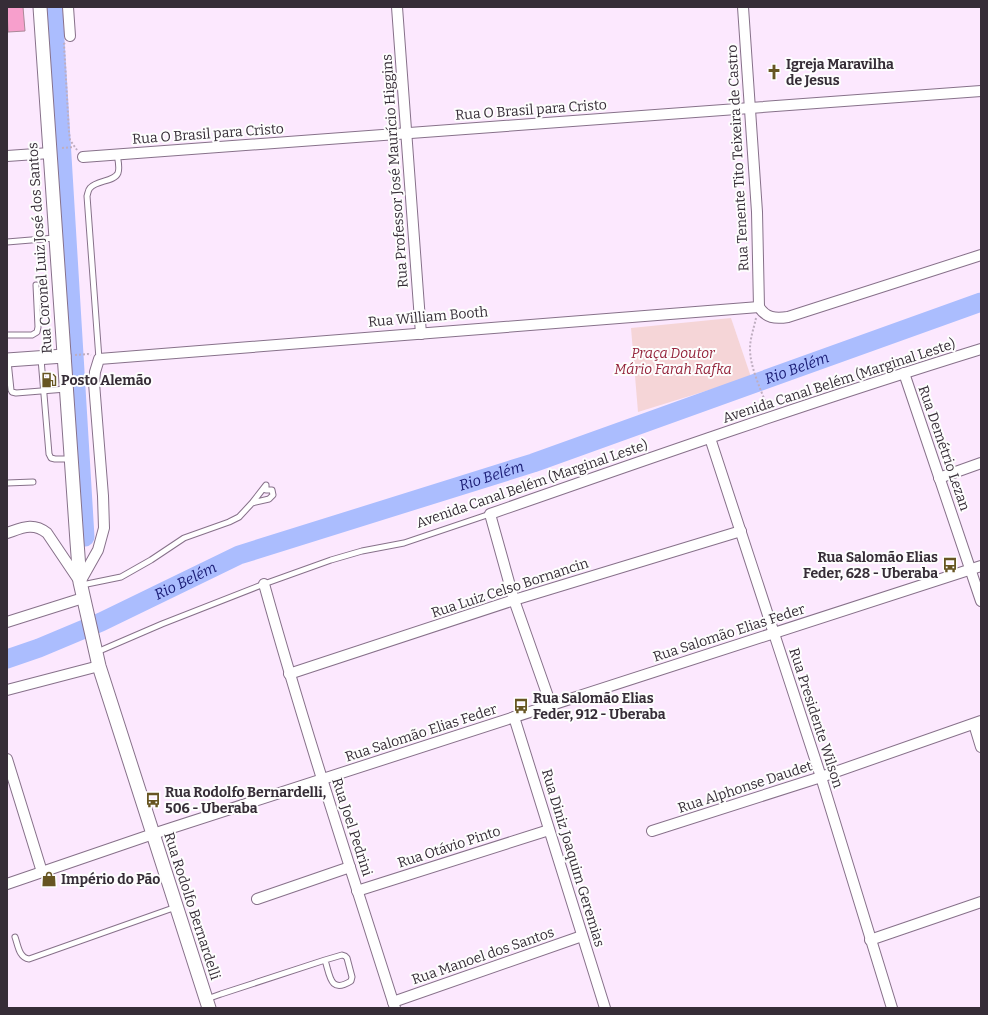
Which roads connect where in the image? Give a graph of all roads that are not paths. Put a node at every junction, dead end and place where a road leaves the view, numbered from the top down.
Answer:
1 (40, 7) edge
2 (68, 7) edge
3 (397, 7) edge
4 (743, 7) edge
5 (70, 36) road end
6 (981, 91) edge
7 (750, 108) junction
8 (406, 133) junction
9 (50, 153) junction
10 (117, 154) junction
11 (7, 156) edge
12 (83, 157) road end
13 (56, 238) junction
14 (7, 242) edge
15 (981, 255) edge
16 (36, 285) dead end
17 (759, 307) junction
18 (421, 334) junction
19 (7, 335) edge
20 (981, 349) edge
21 (69, 356) junction
22 (40, 358) junction
23 (99, 359) junction
24 (7, 360) edge
25 (904, 373) junction
26 (66, 389) junction
27 (43, 391) junction
28 (710, 438) junction
29 (71, 459) junction
30 (981, 463) edge
31 (939, 478) junction
32 (33, 482) dead end
33 (7, 483) edge
34 (252, 503) junction
35 (490, 514) junction
36 (741, 531) junction
37 (7, 533) edge
38 (981, 566) edge
39 (970, 569) junction
40 (264, 584) junction
41 (83, 594) junction
42 (514, 600) junction
43 (981, 601) edge
44 (7, 622) edge
45 (774, 633) junction
46 (96, 653) junction
47 (98, 666) junction
48 (289, 674) junction
49 (7, 690) edge
50 (551, 705) junction
51 (514, 717) junction
52 (977, 722) edge
53 (981, 747) edge
54 (7, 759) edge
55 (821, 777) junction
56 (322, 780) junction
57 (549, 830) junction
58 (652, 831) dead end
59 (153, 834) junction
60 (350, 867) junction
61 (42, 872) junction
62 (7, 884) edge
63 (357, 891) junction
64 (257, 899) dead end
65 (981, 902) edge
66 (176, 907) junction
67 (582, 936) junction
68 (14, 937) dead end
69 (870, 940) junction
70 (325, 960) junction
71 (207, 1004) edge
72 (394, 1005) edge
73 (605, 1008) edge
74 (892, 1008) edge

1 - 9 street, Rua Coronel Luiz José dos Santos
2 - 5 street
3 - 8 street, Rua Professor José Maurício Higgins
4 - 7 street, Rua Tenente Tito Teixeira de Castro
6 - 7 street, Rua O Brasil para Cristo
7 - 8 street, Rua O Brasil para Cristo
7 - 17 street, Rua Tenente Tito Teixeira de Castro
8 - 10 street, Rua O Brasil para Cristo
8 - 18 street, Rua Professor José Maurício Higgins
9 - 11 street
9 - 13 street, Rua Coronel Luiz José dos Santos
10 - 12 street, Rua O Brasil para Cristo
10 - 23 lane
13 - 14 lane
13 - 21 street, Rua Coronel Luiz José dos Santos
15 - 17 street
16 - 19 lane
17 - 18 street, Rua William Booth
18 - 23 street, Rua William Booth
20 - 25 street, Avenida Canal Belém (Marginal Leste)
21 - 22 street
21 - 26 street, Rua Coronel Luiz José dos Santos
22 - 24 street
22 - 27 lane
23 - 41 street
24 - 27 lane
25 - 28 street, Avenida Canal Belém (Marginal Leste)
25 - 31 street, Rua Demétrio Lezan
26 - 27 lane
26 - 29 street, Rua Coronel Luiz José dos Santos
27 - 29 lane
28 - 35 street, Avenida Canal Belém (Marginal Leste)
28 - 36 street, Rua Presidente Wilson
29 - 41 street, Rua Coronel Luiz José dos Santos
30 - 31 street
31 - 39 street, Rua Demétrio Lezan
32 - 33 lane
34 - 34 lane
34 - 41 lane
35 - 40 lane, Avenida Canal Belém (Marginal Leste)
35 - 42 street
36 - 42 street, Rua Luiz Celso Bornancin
36 - 45 street, Rua Presidente Wilson
37 - 41 street
38 - 39 street, Rua Salomão Elias Feder
39 - 43 street, Rua Demétrio Lezan
39 - 45 street, Rua Salomão Elias Feder
40 - 46 lane, Avenida Canal Belém (Marginal Leste)
40 - 48 street, Rua Joel Pedrini
41 - 44 street
41 - 46 street, Rua Coronel Luiz José dos Santos
42 - 48 street, Rua Luiz Celso Bornancin
42 - 50 street
45 - 50 street, Rua Salomão Elias Feder
45 - 55 street, Rua Presidente Wilson
46 - 47 street, Rua Rodolfo Bernardelli
47 - 49 street
47 - 59 street, Rua Rodolfo Bernardelli
48 - 56 street, Rua Joel Pedrini
50 - 51 street, Rua Salomão Elias Feder
51 - 56 street, Rua Salomão Elias Feder
51 - 57 street, Rua Diniz Joaquim Geremias
52 - 53 street
52 - 55 street, Rua Alphonse Daudet
54 - 61 street
55 - 58 street, Rua Alphonse Daudet
55 - 69 street, Rua Presidente Wilson
56 - 59 street, Rua Salomão Elias Feder
56 - 60 street, Rua Joel Pedrini
57 - 63 street, Rua Otávio Pinto
57 - 67 street, Rua Diniz Joaquim Geremias
59 - 61 street, Rua Salomão Elias Feder
59 - 66 street, Rua Rodolfo Bernardelli
60 - 63 street, Rua Joel Pedrini
60 - 64 street
61 - 62 street, Rua Salomão Elias Feder
63 - 72 street, Rua Joel Pedrini
65 - 69 street
66 - 68 lane
66 - 71 street, Rua Rodolfo Bernardelli
67 - 72 street, Rua Manoel dos Santos
67 - 73 street, Rua Diniz Joaquim Geremias
69 - 74 street, Rua Presidente Wilson
70 - 70 lane
70 - 71 lane

